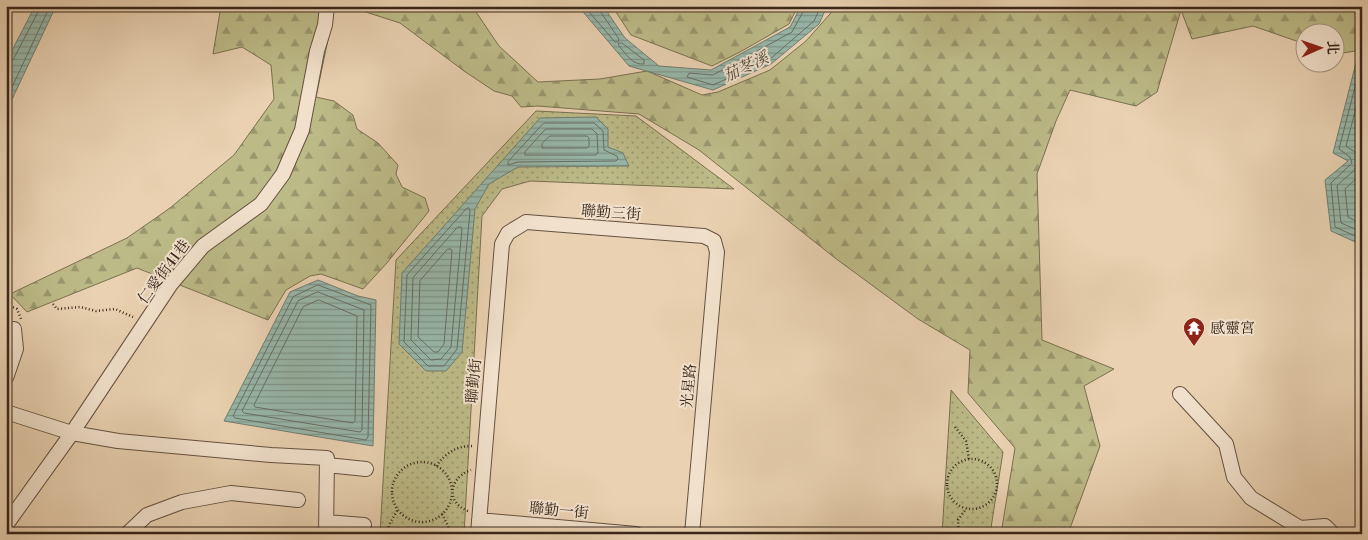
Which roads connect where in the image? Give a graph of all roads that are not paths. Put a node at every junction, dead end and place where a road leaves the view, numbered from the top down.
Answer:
1 (327, 6) edge
2 (508, 233) joint
3 (714, 241) joint
4 (14, 329) road end
5 (6, 378) edge
6 (1180, 394) dead end
7 (6, 412) edge
8 (72, 433) junction
9 (327, 462) junction
10 (366, 469) dead end
11 (298, 500) dead end
12 (479, 522) edge
13 (6, 525) edge
14 (364, 525) dead end
15 (326, 528) edge
16 (128, 534) edge
17 (636, 534) edge
18 (692, 534) edge
19 (1333, 534) edge

1 - 8 street, 仁愛街41巷
2 - 3 street, 聯勤三街
2 - 12 street, 聯勤街
3 - 18 street, 光星路
4 - 5 street
6 - 19 street
7 - 8 street
8 - 9 street
8 - 13 street, 仁愛街41巷
9 - 10 street
9 - 15 street
11 - 16 street
12 - 17 street, 聯勤一街
14 - 15 street

